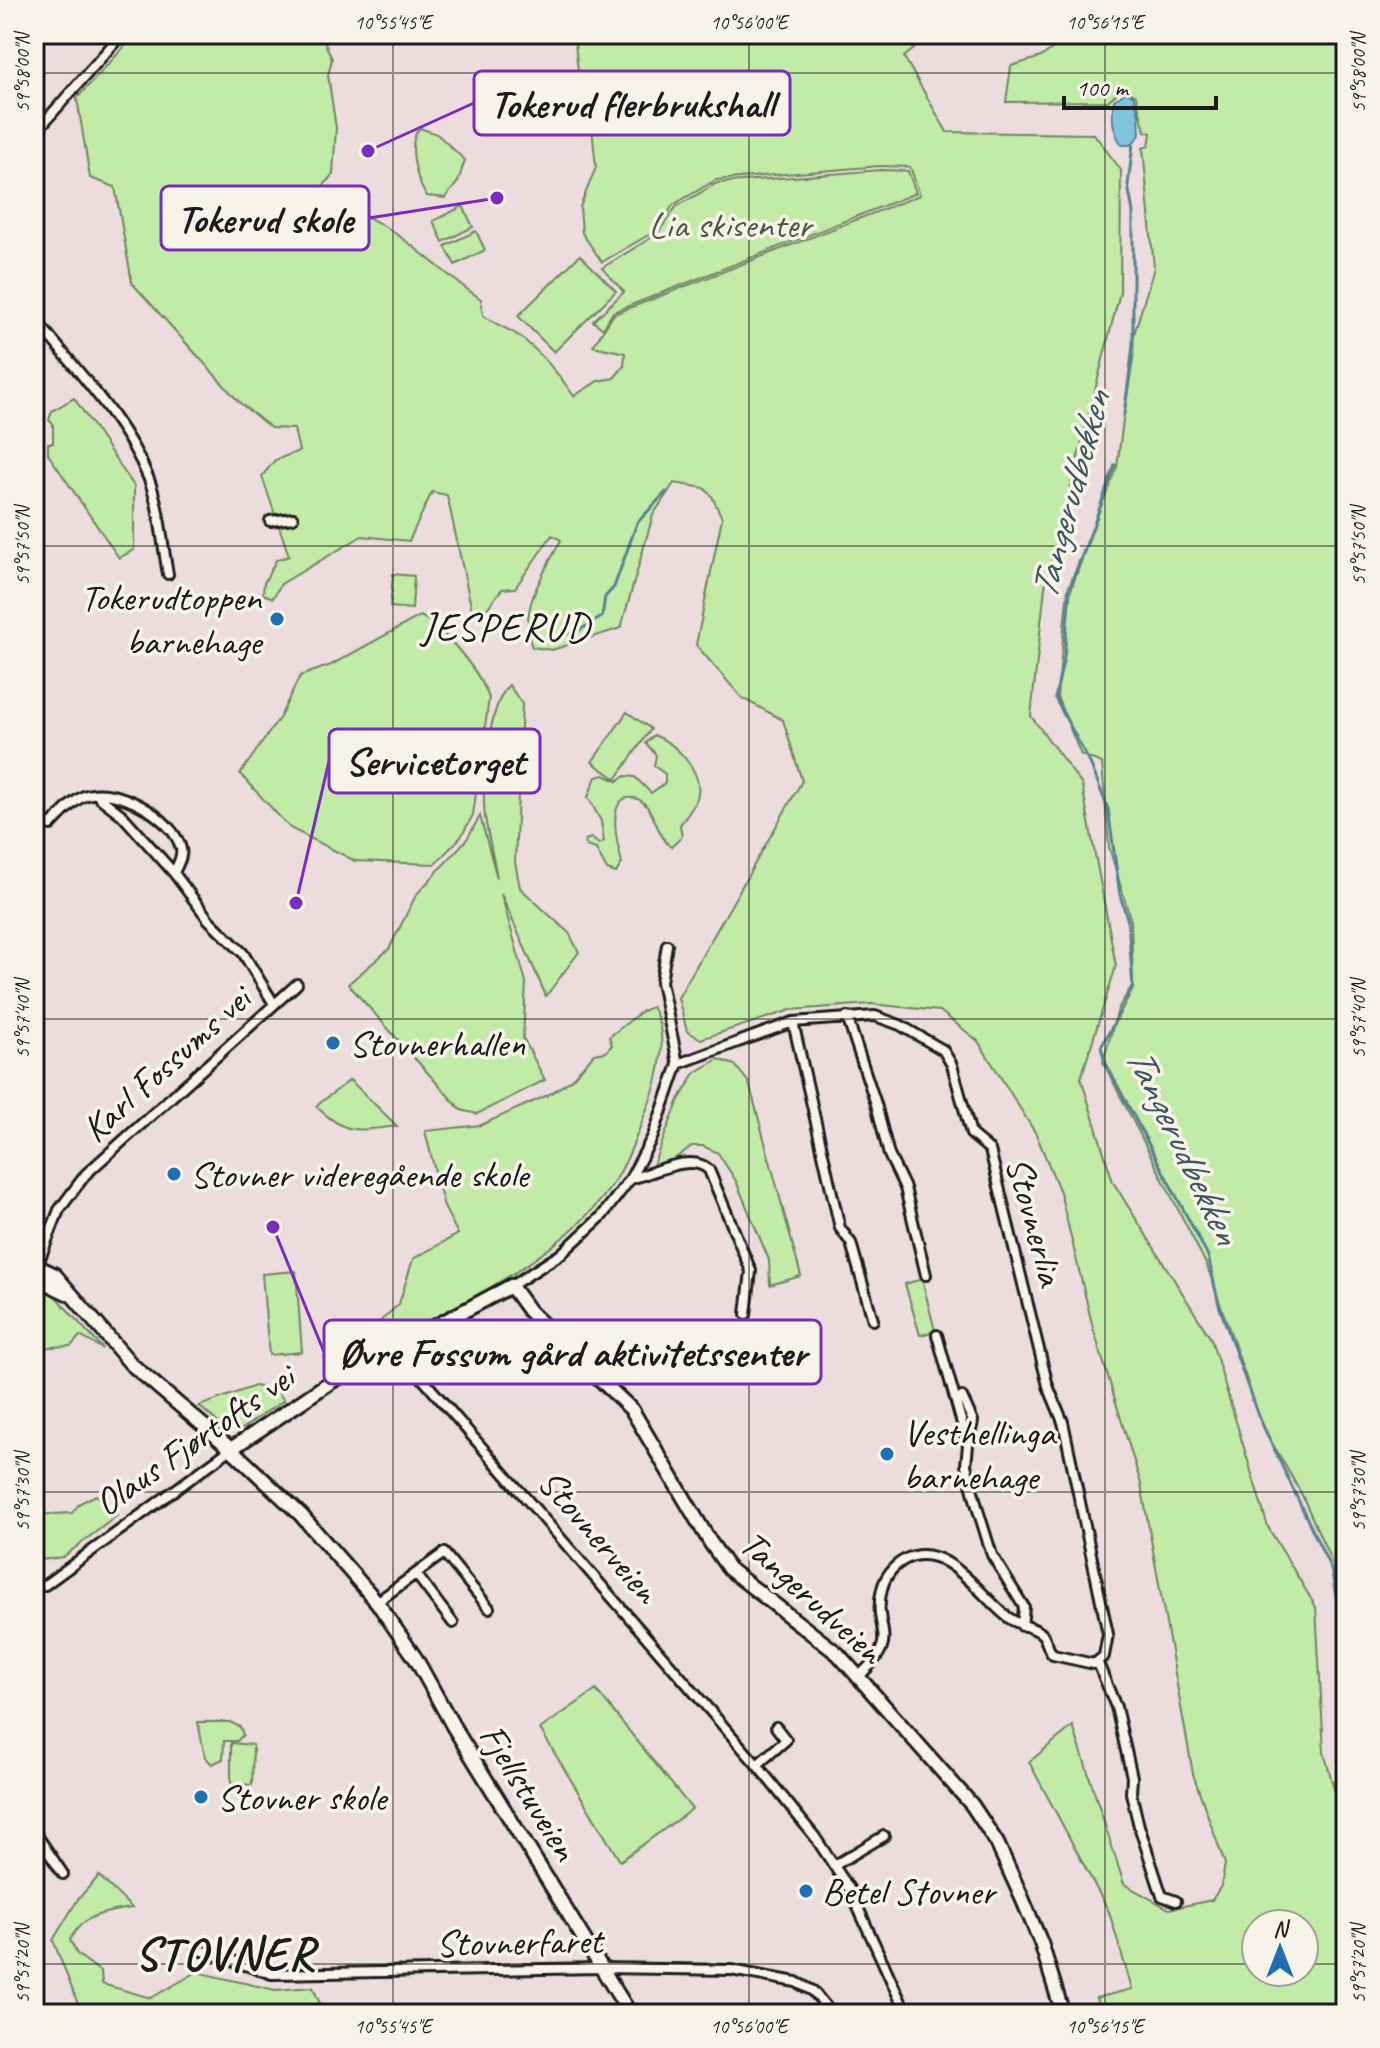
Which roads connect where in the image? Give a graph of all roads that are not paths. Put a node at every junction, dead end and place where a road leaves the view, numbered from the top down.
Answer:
1 (122, 34) edge
2 (34, 134) edge
3 (34, 317) edge
4 (293, 518) dead end
5 (270, 521) dead end
6 (168, 574) dead end
7 (96, 795) junction
8 (34, 819) edge
9 (174, 873) junction
10 (667, 945) dead end
11 (297, 984) dead end
12 (274, 1004) junction
13 (847, 1017) junction
14 (793, 1022) junction
15 (678, 1064) junction
16 (630, 1179) junction
17 (35, 1270) edge
18 (926, 1275) dead end
19 (511, 1286) junction
20 (746, 1314) dead end
21 (873, 1320) dead end
22 (937, 1335) dead end
23 (395, 1347) junction
24 (962, 1397) dead end
25 (968, 1445) junction
26 (231, 1449) junction
27 (416, 1574) junction
28 (45, 1585) dead end
29 (377, 1602) junction
30 (489, 1608) dead end
31 (453, 1623) dead end
32 (1022, 1626) junction
33 (1098, 1663) junction
34 (859, 1676) junction
35 (776, 1727) dead end
36 (757, 1765) junction
37 (34, 1831) edge
38 (884, 1836) dead end
39 (835, 1865) junction
40 (63, 1874) dead end
41 (1176, 1901) dead end
42 (197, 1949) dead end
43 (602, 1968) junction
44 (34, 2002) edge
45 (38, 2014) edge
46 (630, 2014) edge
47 (832, 2014) edge
48 (900, 2014) edge
49 (906, 2014) edge
50 (921, 2014) edge
51 (1063, 2014) edge

1 - 2 street
3 - 6 street
4 - 5 street
7 - 8 street
7 - 9 street
7 - 9 street
9 - 12 street
10 - 15 street
11 - 12 street, Karl Fossums vei
12 - 17 street, Karl Fossums vei
13 - 14 street, Stovnerlia
13 - 18 street
13 - 33 street, Stovnerlia
14 - 15 street, Stovnerlia
14 - 21 street
15 - 16 street
16 - 19 street
16 - 20 street
17 - 26 street, Fjellstuveien
19 - 23 street, Olaus Fjørtofts vei
19 - 34 street, Tangerudveien
22 - 25 street
23 - 26 street, Olaus Fjørtofts vei
23 - 36 street, Stovnerveien
24 - 25 street
25 - 32 street
26 - 28 street, Olaus Fjørtofts vei
26 - 29 street, Fjellstuveien
27 - 29 street
27 - 30 street
27 - 31 street
29 - 43 street, Fjellstuveien
32 - 33 street
32 - 34 street
33 - 41 street
34 - 51 street, Tangerudveien
35 - 36 street
36 - 39 street, Stovnerveien
37 - 40 street
38 - 39 street
39 - 49 street, Stovnerveien
42 - 43 street, Stovnerfaret
43 - 46 street, Fjellstuveien
43 - 47 street, Stovnerfaret
44 - 45 street
48 - 49 street
49 - 50 street

